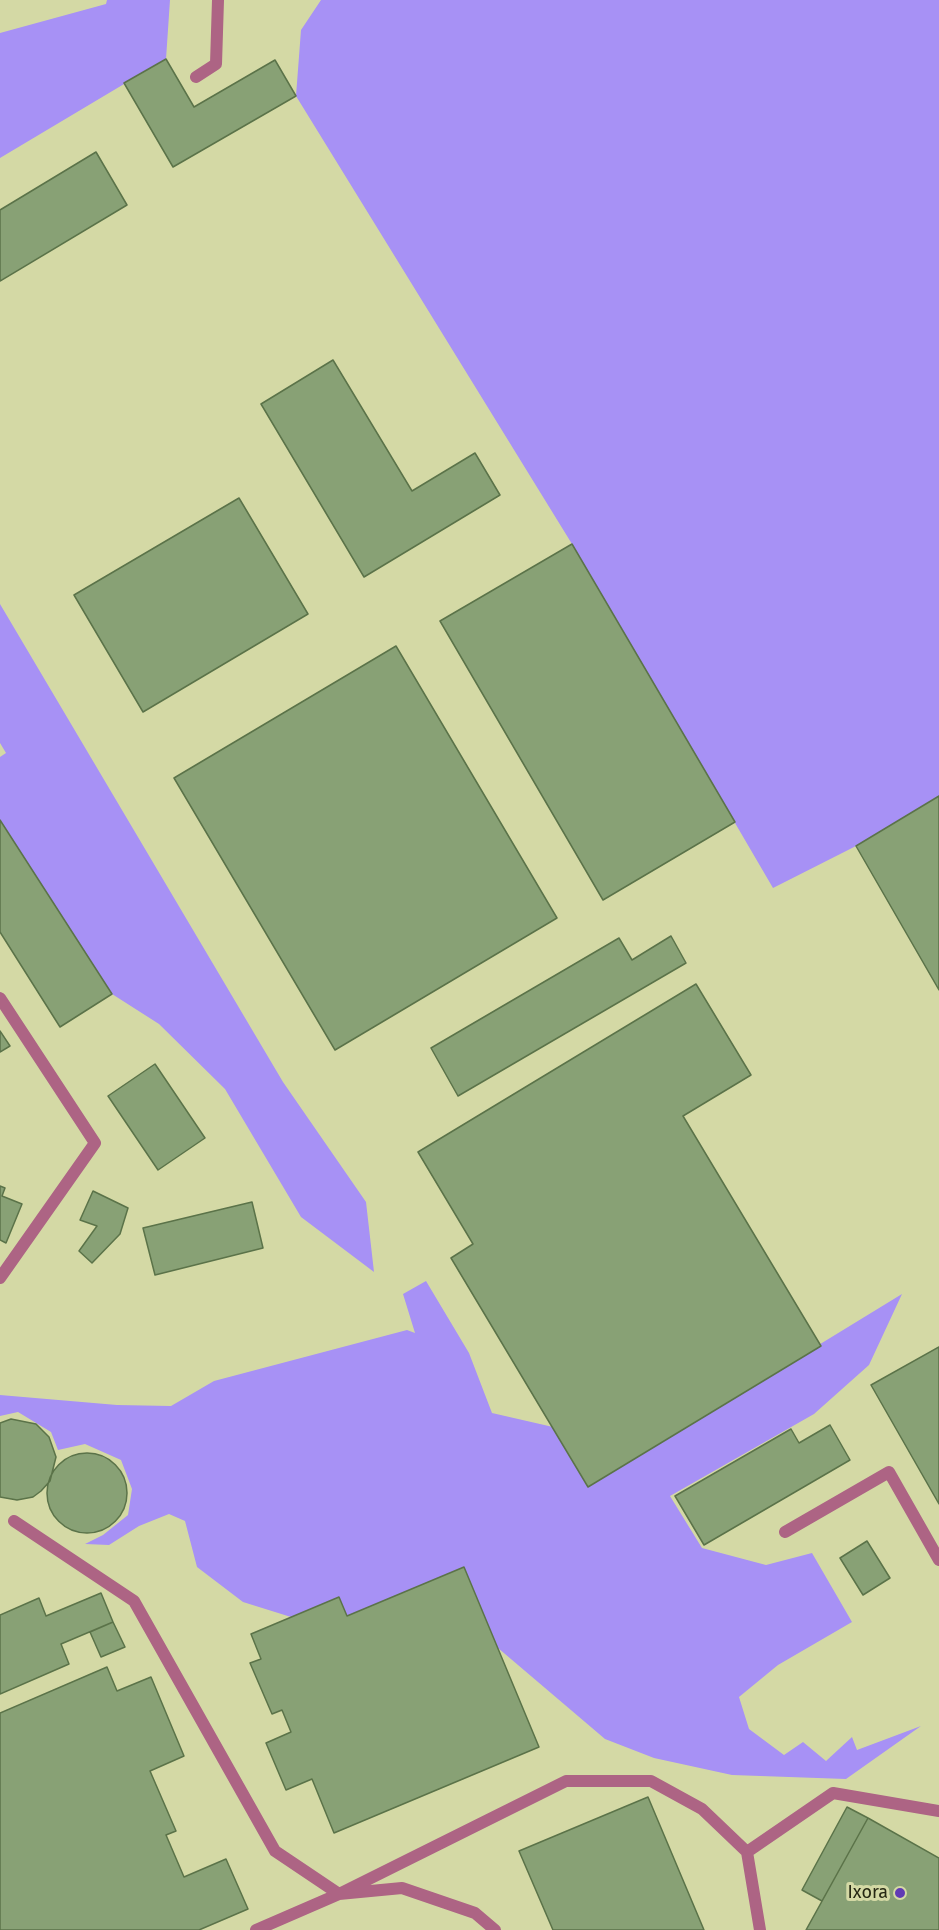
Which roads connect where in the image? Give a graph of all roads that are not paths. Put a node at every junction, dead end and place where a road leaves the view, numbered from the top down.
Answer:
1 (218, 0) edge
2 (196, 77) dead end
3 (0, 998) edge
4 (0, 1278) edge
5 (14, 1521) dead end
6 (785, 1532) dead end
7 (939, 1560) edge
8 (939, 1812) edge
9 (747, 1852) junction
10 (339, 1894) junction
11 (256, 1930) edge
12 (495, 1930) edge
13 (760, 1930) edge

1 - 2 lane
3 - 4 lane
5 - 10 lane
6 - 7 lane
8 - 9 lane
9 - 10 lane
9 - 13 lane
10 - 11 lane
10 - 12 lane

